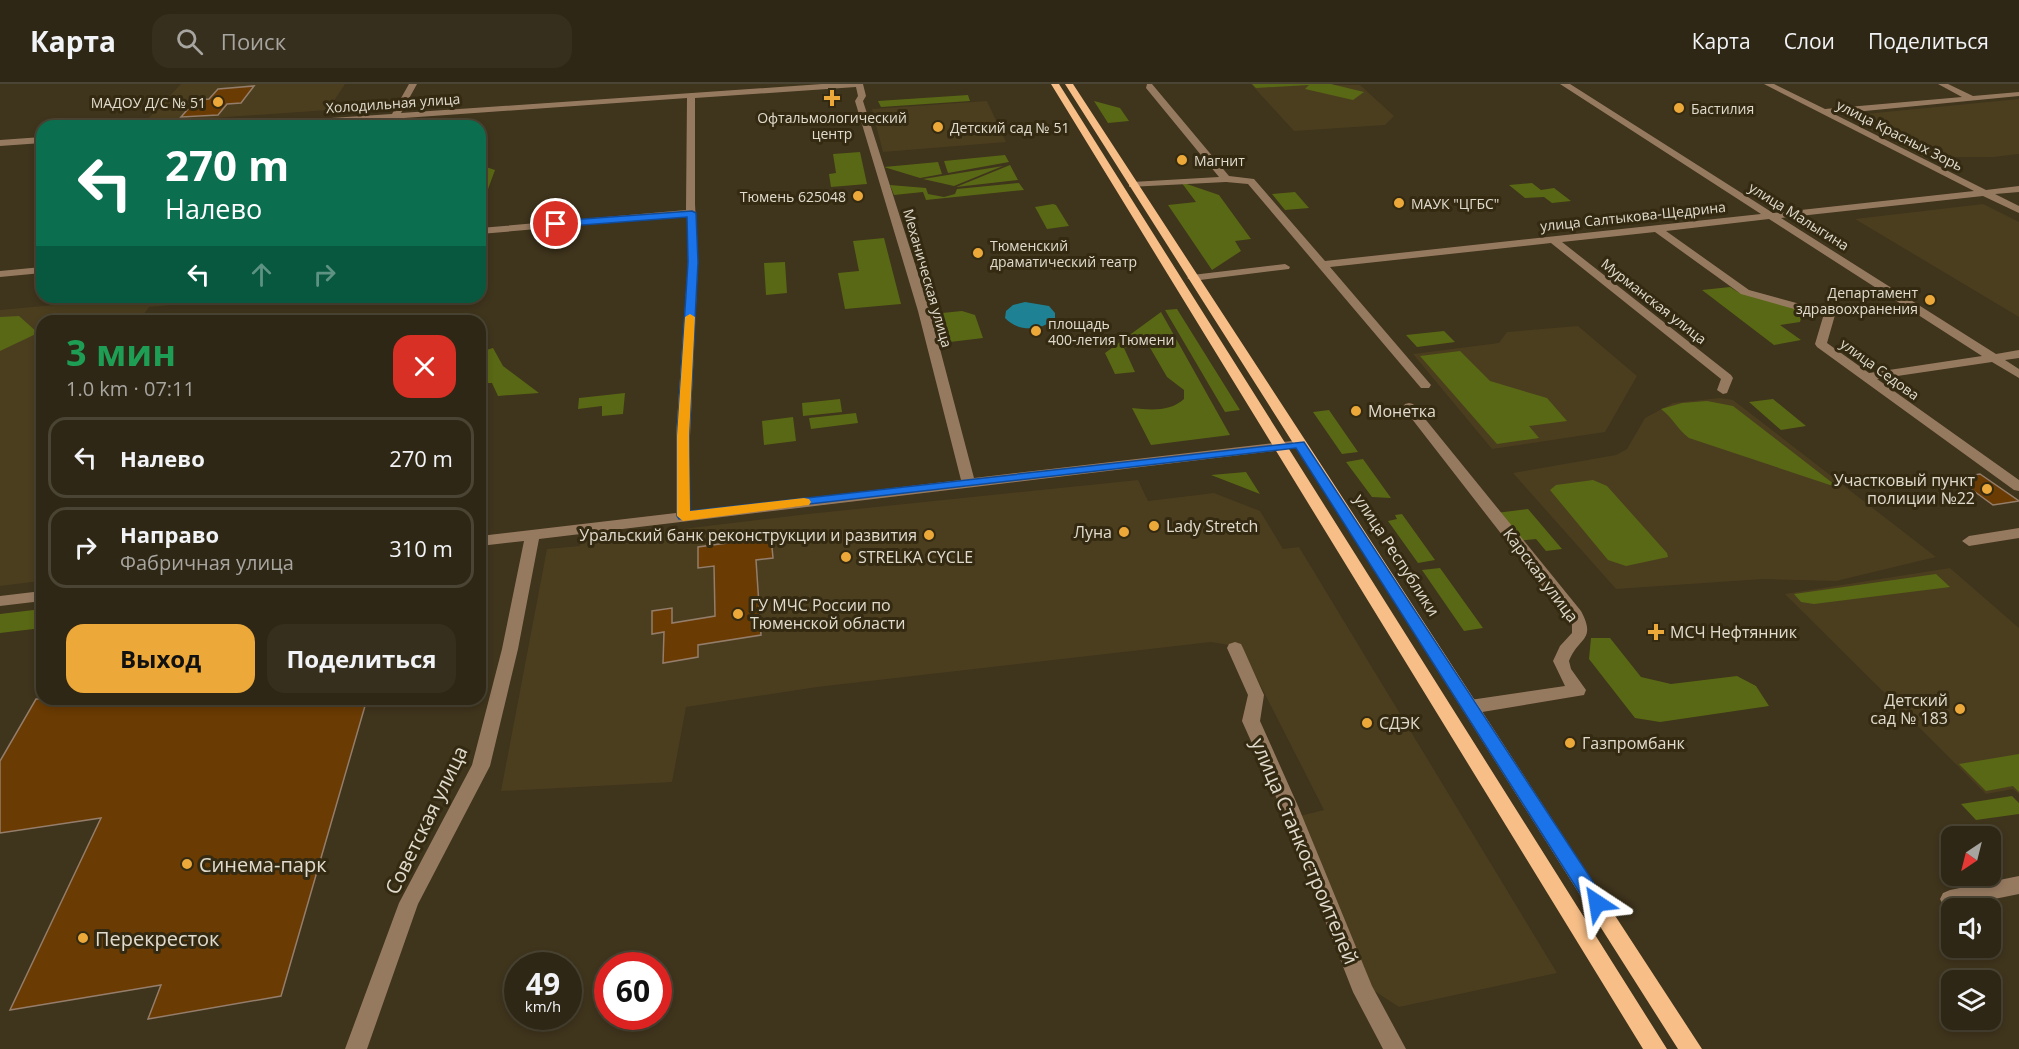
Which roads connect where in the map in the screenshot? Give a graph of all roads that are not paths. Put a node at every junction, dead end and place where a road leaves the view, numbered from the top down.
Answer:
1 (412, 84) edge
2 (858, 84) edge
3 (1055, 84) edge
4 (1069, 84) edge
5 (1564, 84) edge
6 (1768, 84) edge
7 (1942, 84) edge
8 (1149, 86) dead end
9 (2019, 94) edge
10 (691, 96) junction
11 (1971, 98) junction
12 (1824, 112) junction
13 (395, 116) junction
14 (341, 120) edge
15 (36, 140) edge
16 (12, 142) junction
17 (0, 143) edge
18 (0, 152) edge
19 (1226, 179) junction
20 (1132, 185) junction
21 (2019, 189) edge
22 (1983, 193) junction
23 (2019, 210) edge
24 (692, 213) junction
25 (1772, 216) junction
26 (1656, 228) junction
27 (486, 230) edge
28 (1553, 240) junction
29 (1322, 265) junction
30 (1285, 267) dead end
31 (36, 271) edge
32 (0, 274) edge
33 (1192, 278) junction
34 (2019, 354) edge
35 (1994, 357) junction
36 (2019, 374) edge
37 (1866, 377) junction
38 (1425, 385) dead end
39 (1723, 390) dead end
40 (1409, 407) dead end
41 (1300, 444) junction
42 (1281, 447) junction
43 (969, 482) junction
44 (2019, 487) edge
45 (683, 516) junction
46 (2019, 533) edge
47 (532, 536) junction
48 (486, 540) edge
49 (1969, 541) dead end
50 (36, 597) edge
51 (0, 601) edge
52 (1235, 648) dead end
53 (1470, 707) junction
54 (2019, 885) edge
55 (1955, 898) edge
56 (356, 1049) edge
57 (1395, 1049) edge
58 (1656, 1049) edge
59 (1690, 1049) edge

1 - 13 street
2 - 10 street, Холодильная улица
2 - 43 street, Механическая улица
3 - 42 main road
4 - 20 main road, улица Республики
5 - 25 street, улица Малыгина
6 - 12 street, улица Красных Зорь
7 - 11 street
8 - 19 street
9 - 11 street
10 - 13 street, Холодильная улица
10 - 24 street
11 - 12 street
12 - 22 street, улица Красных Зорь
13 - 14 street, Холодильная улица
15 - 16 street
16 - 17 street
16 - 18 street
19 - 20 street
19 - 29 street
20 - 33 main road, улица Республики
21 - 22 street, улица Салтыкова-Щедрина
22 - 23 street, улица Красных Зорь
22 - 25 street, улица Салтыкова-Щедрина
24 - 27 street
24 - 45 street
25 - 26 street, улица Салтыкова-Щедрина
25 - 35 street, улица Малыгина
26 - 28 street, улица Салтыкова-Щедрина
26 - 37 street, улица Седова
28 - 29 street, улица Салтыкова-Щедрина
28 - 39 street, Мурманская улица
29 - 38 street
30 - 33 street
31 - 32 street
33 - 41 main road, улица Республики
34 - 35 street
35 - 36 street, улица Малыгина
35 - 37 street
37 - 44 street, улица Седова
40 - 53 street, Карская улица
41 - 42 street
41 - 53 main road, улица Республики
42 - 43 street
42 - 58 main road
43 - 45 street
45 - 47 street
46 - 49 street
47 - 48 street
47 - 56 street, Советская улица
50 - 51 street
52 - 57 street, улица Станкостроителей
53 - 59 main road, улица Республики
54 - 55 street

